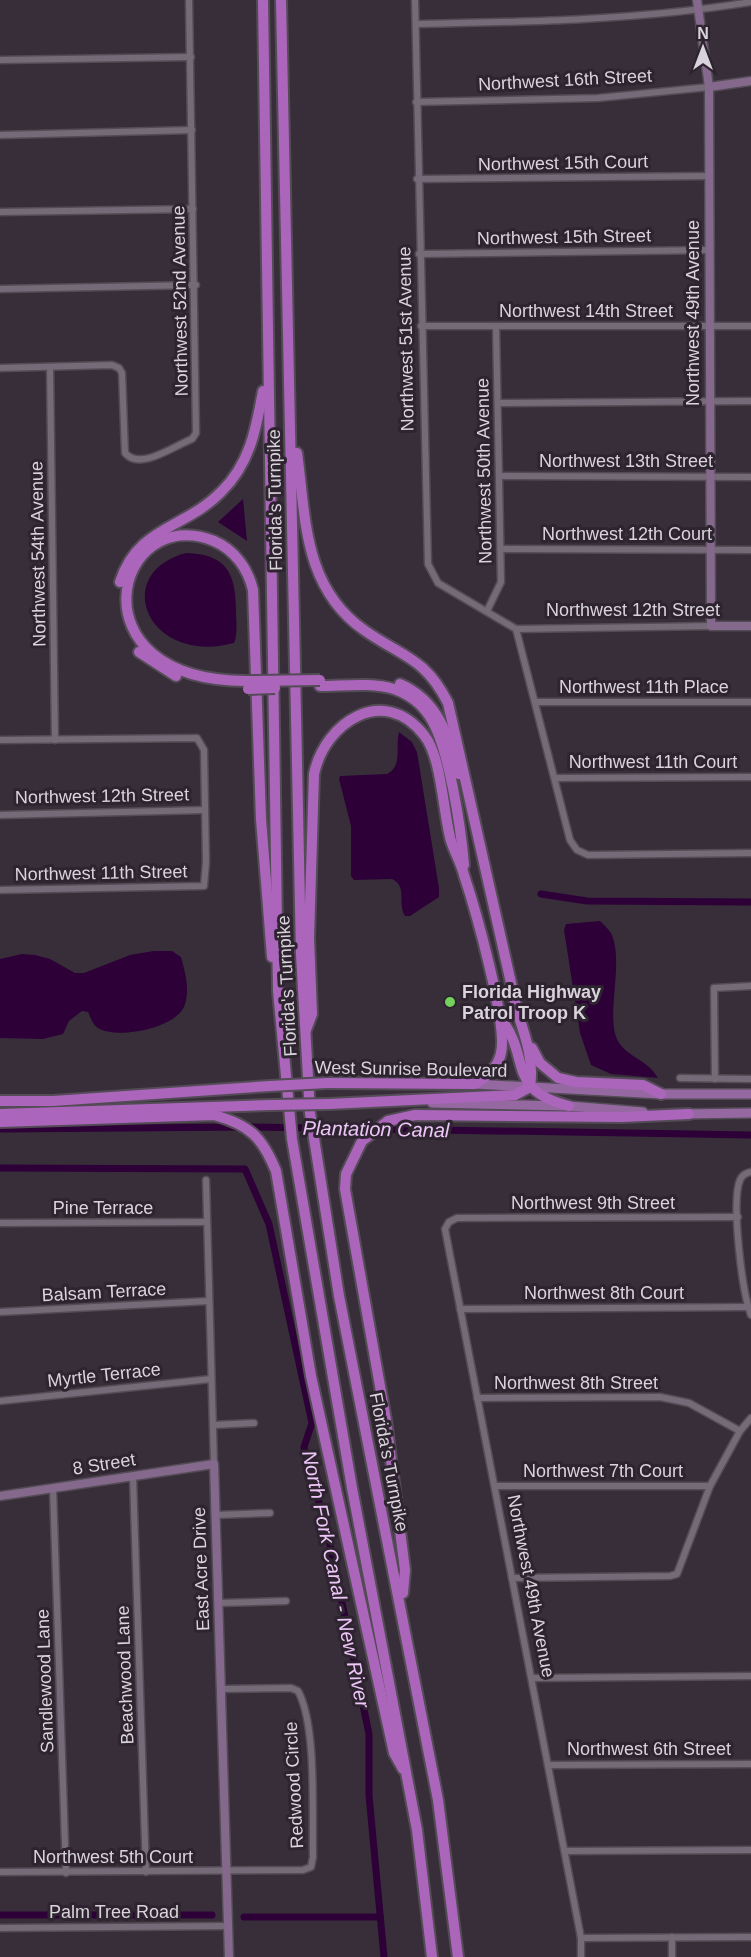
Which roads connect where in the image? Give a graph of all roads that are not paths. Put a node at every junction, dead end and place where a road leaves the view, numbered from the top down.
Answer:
1 (189, 0) edge
2 (263, 0) edge
3 (281, 0) edge
4 (415, 0) edge
5 (697, 0) edge
6 (751, 2) edge
7 (699, 11) junction
8 (416, 24) junction
9 (191, 57) junction
10 (0, 60) edge
11 (751, 81) edge
12 (709, 87) junction
13 (416, 102) junction
14 (192, 130) junction
15 (0, 135) edge
16 (709, 176) junction
17 (417, 180) junction
18 (193, 209) junction
19 (0, 212) edge
20 (710, 250) junction
21 (419, 254) junction
22 (196, 285) junction
23 (0, 289) edge
24 (421, 326) junction
25 (496, 326) junction
26 (710, 326) junction
27 (751, 326) edge
28 (50, 367) junction
29 (267, 367) junction
30 (0, 368) edge
31 (710, 401) junction
32 (751, 401) edge
33 (498, 403) junction
34 (290, 406) junction
35 (500, 476) junction
36 (711, 476) junction
37 (751, 477) edge
38 (502, 549) junction
39 (711, 550) junction
40 (751, 550) edge
41 (487, 611) junction
42 (711, 626) junction
43 (751, 626) edge
44 (516, 629) junction
45 (320, 683) junction
46 (248, 685) junction
47 (536, 702) junction
48 (751, 702) edge
49 (0, 740) edge
50 (55, 740) junction
51 (751, 777) edge
52 (555, 778) junction
53 (471, 808) junction
54 (205, 810) junction
55 (0, 815) edge
56 (751, 852) edge
57 (464, 875) junction
58 (0, 890) edge
59 (751, 987) edge
60 (278, 991) junction
61 (501, 1019) junction
62 (305, 1034) junction
63 (526, 1038) junction
64 (681, 1078) dead end
65 (751, 1078) edge
66 (715, 1079) junction
67 (475, 1084) junction
68 (530, 1087) junction
69 (661, 1094) junction
70 (751, 1094) edge
71 (0, 1101) edge
72 (384, 1102) junction
73 (569, 1106) junction
74 (751, 1113) edge
75 (0, 1114) edge
76 (689, 1114) junction
77 (0, 1122) edge
78 (748, 1173) edge
79 (206, 1180) dead end
80 (738, 1217) junction
81 (206, 1222) junction
82 (449, 1222) joint
83 (0, 1223) edge
84 (209, 1301) junction
85 (748, 1307) junction
86 (460, 1309) junction
87 (0, 1312) edge
88 (751, 1315) edge
89 (211, 1379) junction
90 (477, 1398) junction
91 (0, 1401) edge
92 (751, 1418) edge
93 (254, 1424) dead end
94 (213, 1425) junction
95 (740, 1431) junction
96 (214, 1464) junction
97 (133, 1477) junction
98 (495, 1486) junction
99 (710, 1486) junction
100 (53, 1489) junction
101 (0, 1496) edge
102 (270, 1513) dead end
103 (216, 1515) junction
104 (512, 1578) junction
105 (286, 1601) dead end
106 (219, 1604) junction
107 (402, 1605) junction
108 (751, 1676) edge
109 (533, 1678) junction
110 (222, 1689) junction
111 (751, 1764) edge
112 (548, 1765) junction
113 (406, 1774) junction
114 (751, 1850) edge
115 (565, 1851) junction
116 (0, 1872) edge
117 (146, 1872) junction
118 (227, 1872) junction
119 (66, 1873) junction
120 (228, 1926) junction
121 (0, 1928) edge
122 (672, 1937) junction
123 (751, 1937) edge
124 (581, 1938) junction
125 (229, 1957) edge
126 (432, 1957) edge
127 (458, 1957) edge
128 (581, 1957) edge
129 (672, 1957) edge

1 - 9 street, Northwest 52nd Avenue
2 - 29 highway, Florida's Turnpike
3 - 34 highway, Florida's Turnpike
4 - 8 street, Northwest 51st Avenue
5 - 7 street, Northwest 49th Avenue
6 - 7 street
7 - 8 street
7 - 12 street, Northwest 49th Avenue
8 - 13 street, Northwest 51st Avenue
9 - 10 street
9 - 14 street, Northwest 52nd Avenue
11 - 12 street, Northwest 16th Street
12 - 13 street, Northwest 16th Street
12 - 16 street, Northwest 49th Avenue
13 - 17 street, Northwest 51st Avenue
14 - 15 street
14 - 18 street, Northwest 52nd Avenue
16 - 17 street, Northwest 15th Court
16 - 20 street, Northwest 49th Avenue
17 - 21 street, Northwest 51st Avenue
18 - 19 street
18 - 22 street, Northwest 52nd Avenue
20 - 21 street, Northwest 15th Street
20 - 26 street, Northwest 49th Avenue
21 - 24 street, Northwest 51st Avenue
22 - 23 street
22 - 28 street, Northwest 52nd Avenue
24 - 25 street, Northwest 14th Street
24 - 41 street, Northwest 51st Avenue
25 - 26 street, Northwest 14th Street
25 - 33 street, Northwest 50th Avenue
26 - 27 street, Northwest 14th Street
26 - 31 street, Northwest 49th Avenue
28 - 30 street
28 - 50 street, Northwest 54th Avenue
29 - 46 highway
29 - 60 highway, Florida's Turnpike
31 - 32 street
31 - 33 street
31 - 36 street, Northwest 49th Avenue
33 - 35 street, Northwest 50th Avenue
34 - 53 highway
34 - 62 highway, Florida's Turnpike
35 - 36 street, Northwest 13th Street
35 - 38 street, Northwest 50th Avenue
36 - 37 street, Northwest 13th Street
36 - 39 street, Northwest 49th Avenue
38 - 39 street, Northwest 12th Court
38 - 41 street, Northwest 50th Avenue
39 - 40 street, Northwest 12th Court
39 - 42 street, Northwest 49th Avenue
41 - 44 street, Northwest 51st Avenue
42 - 43 street, Northwest 12th Street
42 - 44 street, Northwest 12th Street
44 - 47 street
45 - 46 highway, bridge
45 - 53 highway
45 - 57 highway
46 - 60 highway
47 - 48 street, Northwest 11th Place
47 - 52 street
49 - 50 street
50 - 54 street
51 - 52 street, Northwest 11th Court
52 - 56 street
53 - 63 highway
54 - 55 street, Northwest 12th Street
54 - 58 street, Northwest 11th Street
57 - 61 highway
57 - 62 highway
59 - 66 street
60 - 113 highway, Florida's Turnpike
61 - 67 highway
61 - 68 highway
62 - 107 highway, Florida's Turnpike
63 - 68 highway
63 - 69 highway
64 - 66 street
65 - 66 street
67 - 68 main road, West Sunrise Boulevard
67 - 71 highway, West Sunrise Boulevard, bridge
68 - 69 main road, West Sunrise Boulevard
68 - 72 highway
68 - 73 highway
69 - 70 main road, West Sunrise Boulevard
72 - 73 main road, West Sunrise Boulevard
72 - 75 highway, West Sunrise Boulevard, bridge
73 - 76 main road, West Sunrise Boulevard
74 - 76 main road, West Sunrise Boulevard
76 - 107 highway
77 - 113 highway
78 - 80 street
79 - 81 street, East Acre Drive
80 - 82 street, Northwest 9th Street
80 - 85 street
81 - 83 street, Pine Terrace
81 - 84 street, East Acre Drive
82 - 86 street, Northwest 49th Avenue
84 - 87 street, Balsam Terrace
84 - 89 street, East Acre Drive
85 - 86 street, Northwest 8th Court
85 - 88 street
86 - 90 street, Northwest 49th Avenue
89 - 91 street, Myrtle Terrace
89 - 94 street, East Acre Drive
90 - 95 street, Northwest 8th Street
90 - 98 street, Northwest 49th Avenue
92 - 95 street
93 - 94 street
94 - 96 street, East Acre Drive
95 - 99 street
96 - 97 street, 8 Street
96 - 103 street, East Acre Drive
97 - 100 street, 8 Street
97 - 117 street, Beachwood Lane
98 - 99 street, Northwest 7th Court
98 - 104 street, Northwest 49th Avenue
99 - 104 street
100 - 101 street, 8 Street
100 - 119 street, Sandlewood Lane
102 - 103 street
103 - 106 street, East Acre Drive
104 - 109 street, Northwest 49th Avenue
105 - 106 street
106 - 110 street, East Acre Drive
107 - 127 highway, Florida's Turnpike
108 - 109 street
109 - 112 street, Northwest 49th Avenue
110 - 118 street, East Acre Drive
110 - 118 street, Redwood Circle
111 - 112 street, Northwest 6th Street
112 - 115 street, Northwest 49th Avenue
113 - 126 highway, Florida's Turnpike
114 - 115 street
115 - 124 street, Northwest 49th Avenue
116 - 119 street, Northwest 5th Court
117 - 118 street, Northwest 5th Court
117 - 119 street, Northwest 5th Court
118 - 120 street, East Acre Drive
120 - 121 street, Palm Tree Road
120 - 125 street, East Acre Drive
122 - 123 street
122 - 124 street
122 - 129 street
124 - 128 street, Northwest 49th Avenue

